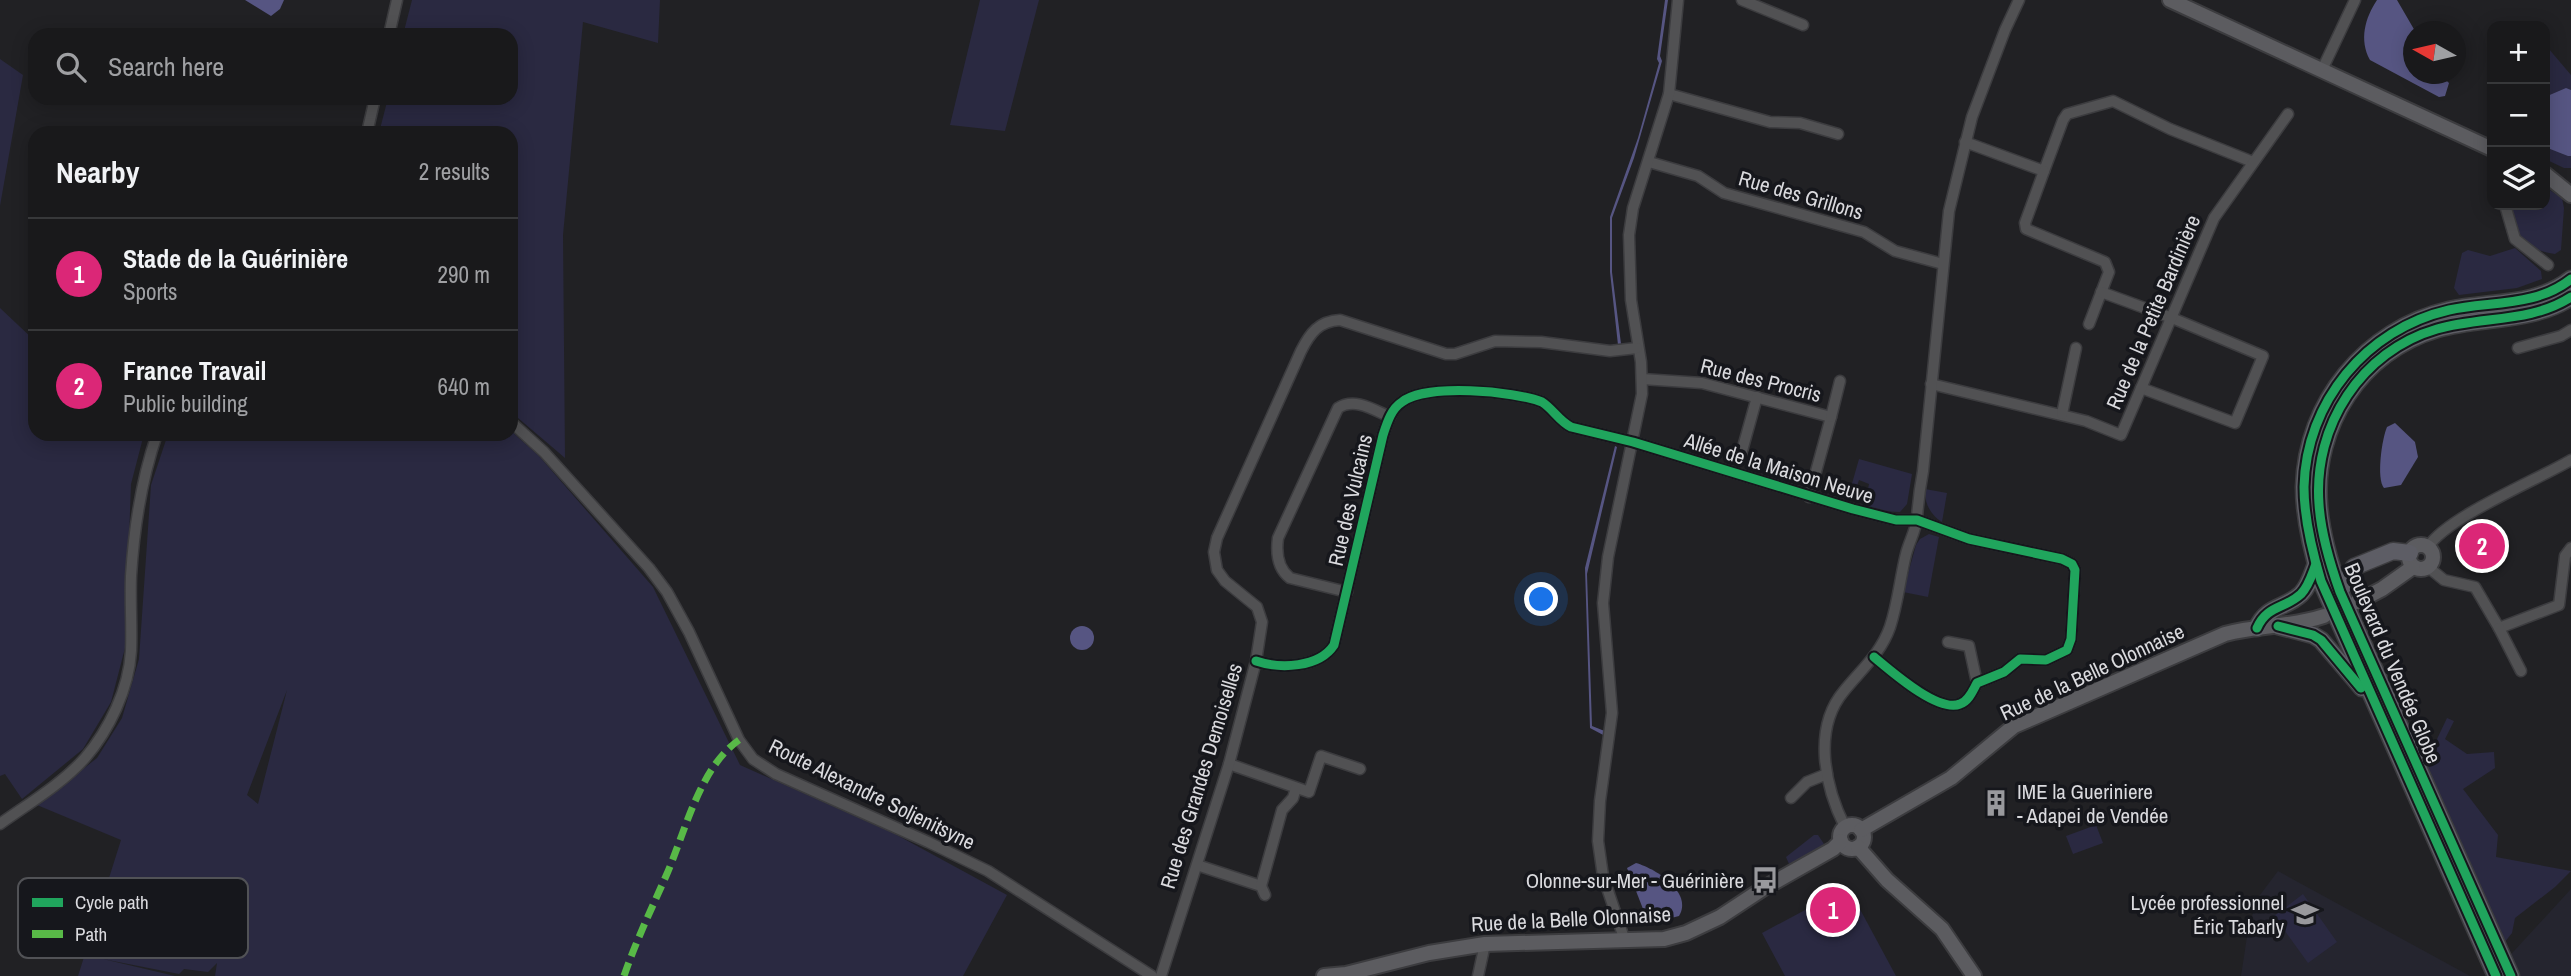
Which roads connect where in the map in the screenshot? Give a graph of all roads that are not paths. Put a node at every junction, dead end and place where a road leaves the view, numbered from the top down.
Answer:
1 (397, 0) edge
2 (1678, 0) edge
3 (1742, 0) edge
4 (2019, 0) edge
5 (2171, 0) edge
6 (2355, 0) edge
7 (1803, 25) dead end
8 (391, 28) edge
9 (2322, 70) junction
10 (1669, 94) junction
11 (373, 105) edge
12 (2288, 114) dead end
13 (368, 126) edge
14 (1838, 134) dead end
15 (1965, 142) junction
16 (2488, 147) edge
17 (1649, 162) junction
18 (2253, 162) junction
19 (2044, 171) junction
20 (2550, 175) edge
21 (2550, 177) edge
22 (2571, 180) edge
23 (2571, 195) edge
24 (2506, 210) edge
25 (1943, 264) junction
26 (2548, 265) dead end
27 (2571, 279) edge
28 (2101, 292) junction
29 (2571, 297) edge
30 (2172, 318) junction
31 (2089, 324) dead end
32 (2571, 330) edge
33 (1637, 348) junction
34 (2077, 348) dead end
35 (2518, 348) dead end
36 (1642, 379) junction
37 (1840, 381) dead end
38 (1931, 384) junction
39 (2141, 388) junction
40 (1757, 397) junction
41 (2062, 414) junction
42 (1390, 417) junction
43 (1831, 417) junction
44 (518, 428) edge
45 (155, 441) edge
46 (1633, 442) junction
47 (1740, 458) dead end
48 (2571, 460) edge
49 (1809, 497) junction
50 (1917, 520) junction
51 (2428, 547) joint
52 (2571, 548) edge
53 (2322, 560) junction
54 (2417, 562) junction
55 (2354, 567) junction
56 (1347, 592) junction
57 (2340, 592) junction
58 (2357, 602) dead end
59 (2324, 616) dead end
60 (2278, 626) junction
61 (2257, 628) junction
62 (2499, 628) junction
63 (1948, 642) dead end
64 (1874, 657) junction
65 (1256, 661) junction
66 (2521, 671) dead end
67 (1977, 683) junction
68 (2373, 701) junction
69 (1229, 764) junction
70 (1360, 769) dead end
71 (1828, 774) junction
72 (1296, 788) junction
73 (1791, 797) dead end
74 (0, 824) edge
75 (1861, 830) junction
76 (1842, 834) junction
77 (1858, 847) junction
78 (1197, 865) junction
79 (1625, 941) junction
80 (1485, 944) junction
81 (1152, 976) edge
82 (1161, 976) edge
83 (1324, 976) edge
84 (1478, 976) edge
85 (1974, 976) edge
86 (2496, 976) edge
87 (2511, 976) edge

1 - 8 street
2 - 10 street
3 - 7 street
4 - 15 street
5 - 9 street
6 - 9 street
9 - 16 street
10 - 14 street
10 - 17 street
11 - 13 street
12 - 18 street, Rue de la Petite Bardinière
15 - 19 street
15 - 25 street
17 - 25 street, Rue des Grillons
17 - 33 street
18 - 19 street
18 - 30 street, Rue de la Petite Bardinière
19 - 28 street
20 - 22 street
21 - 23 street
24 - 26 street
25 - 38 street
27 - 53 main road, Boulevard du Vendée Globe
28 - 30 street
28 - 31 street
29 - 53 main road, Boulevard du Vendée Globe
30 - 39 street, Rue de la Petite Bardinière
30 - 39 street
32 - 35 street
33 - 36 street
33 - 65 street, Rue des Grandes Demoiselles
34 - 41 street
36 - 40 street, Rue des Procris
36 - 46 street
37 - 43 street
38 - 41 street, Rue de la Petite Bardinière
38 - 50 street
39 - 41 street, Rue de la Petite Bardinière
40 - 43 street, Rue des Procris
40 - 47 street
42 - 46 street, Rue des Vulcains
42 - 56 street, Rue des Vulcains
42 - 56 street
43 - 49 street, Rue des Procris
44 - 81 street, Route Alexandre Soljenitsyne
45 - 74 street
46 - 49 street, Allée de la Maison Neuve
46 - 79 street
48 - 51 street
49 - 50 street, Allée de la Maison Neuve
50 - 64 street
50 - 67 street, Allée de la Maison Neuve
51 - 54 street
52 - 62 street
53 - 55 main road
53 - 57 main road, Boulevard du Vendée Globe
53 - 61 main road
53 - 68 main road, Boulevard du Vendée Globe
54 - 55 main road
54 - 58 street
54 - 62 street
55 - 57 main road
56 - 65 street, Rue des Vulcains
57 - 87 main road, Boulevard du Vendée Globe
59 - 60 street, Rue de la Belle Olonnaise
60 - 61 street, Rue de la Belle Olonnaise
60 - 68 main road
61 - 75 street, Rue de la Belle Olonnaise
62 - 66 street
63 - 67 street
64 - 67 street
64 - 71 street
65 - 69 street, Rue des Grandes Demoiselles
68 - 86 main road, Boulevard du Vendée Globe
69 - 72 street
69 - 78 street, Rue des Grandes Demoiselles
70 - 72 street
71 - 73 street
71 - 76 street
72 - 78 street
75 - 76 street
75 - 77 street
76 - 77 street
76 - 79 street, Rue de la Belle Olonnaise
77 - 85 street
78 - 82 street, Rue des Grandes Demoiselles
79 - 80 street, Rue de la Belle Olonnaise
80 - 83 street, Rue de la Belle Olonnaise
80 - 84 street

